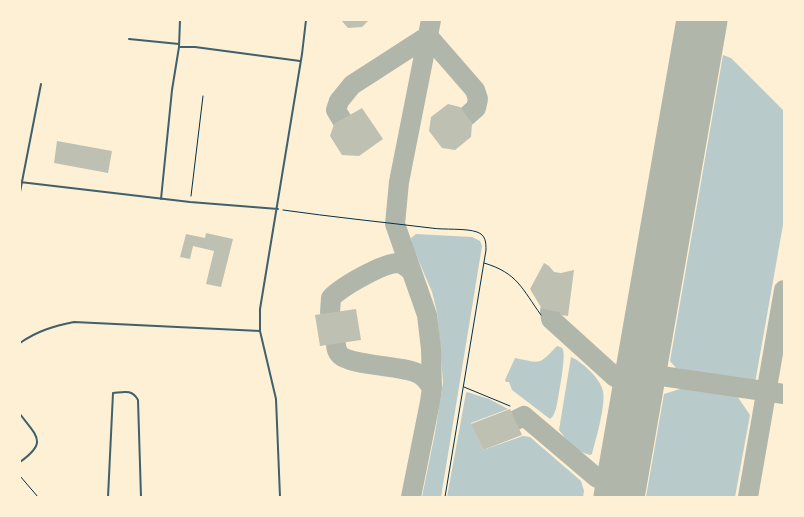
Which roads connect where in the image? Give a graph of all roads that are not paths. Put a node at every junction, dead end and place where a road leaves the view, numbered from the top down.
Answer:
1 (180, 20) edge
2 (306, 20) edge
3 (129, 39) dead end
4 (179, 46) junction
5 (300, 61) junction
6 (41, 84) dead end
7 (22, 182) edge
8 (20, 192) edge
9 (161, 199) junction
10 (278, 209) junction
11 (260, 331) junction
12 (20, 343) edge
13 (20, 414) edge
14 (20, 462) edge
15 (108, 497) edge
16 (141, 497) edge
17 (280, 497) edge

1 - 4 lane
2 - 5 lane
3 - 4 lane
4 - 5 lane
4 - 9 lane
5 - 10 lane
6 - 7 lane
7 - 8 lane
7 - 9 lane
9 - 10 lane
10 - 11 lane
11 - 12 lane
11 - 17 lane
13 - 14 lane
15 - 16 lane

